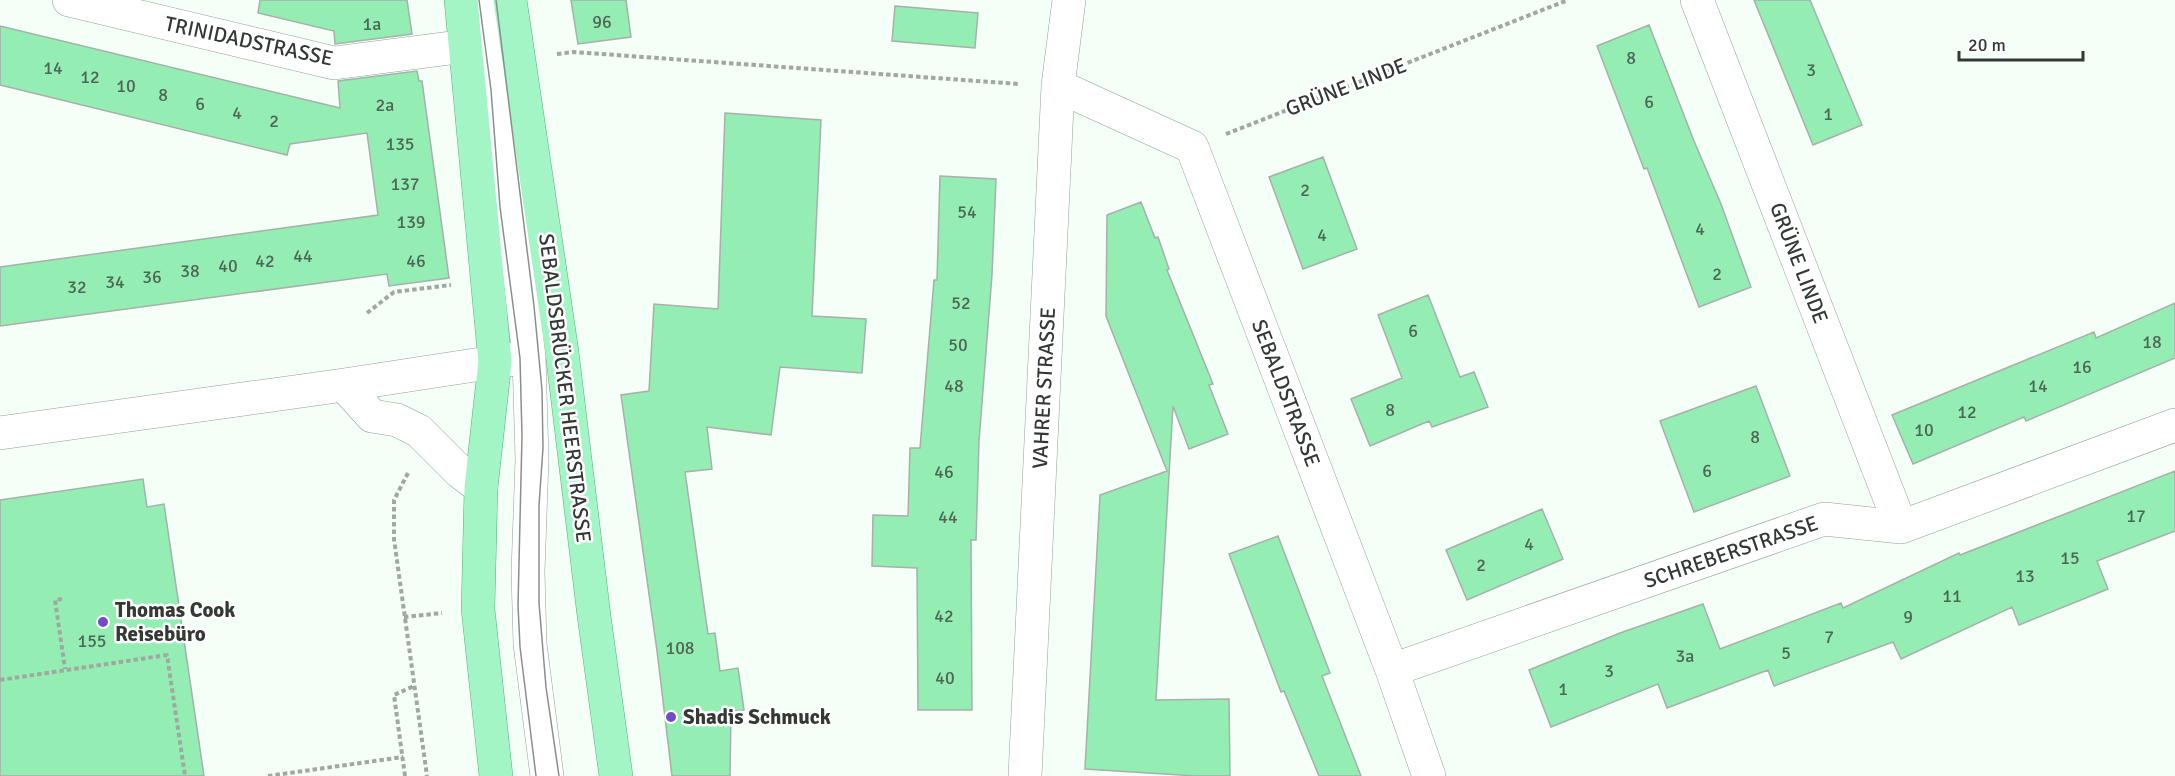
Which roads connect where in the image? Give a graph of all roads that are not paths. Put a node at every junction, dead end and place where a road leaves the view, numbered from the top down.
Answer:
1 (69, 0) edge
2 (461, 0) edge
3 (488, 0) edge
4 (510, 0) edge
5 (1069, 0) edge
6 (1697, 0) edge
7 (466, 46) junction
8 (1058, 86) junction
9 (562, 352) junction
10 (529, 357) junction
11 (495, 362) junction
12 (344, 385) junction
13 (2175, 425) edge
14 (0, 433) edge
15 (532, 459) junction
16 (481, 488) junction
17 (1901, 527) junction
18 (1392, 670) junction
19 (496, 776) edge
20 (547, 776) edge
21 (616, 776) edge
22 (1025, 776) edge
23 (1429, 776) edge

1 - 7 street, TRINIDADSTRASSE
2 - 7 main road
3 - 10 street
4 - 9 main road, SEBALDSBRÜCKER HEERSTRASSE
5 - 8 street, VAHRER STRASSE
6 - 17 street, GRÜNE LINDE
7 - 11 main road
8 - 18 street, SEBALDSTRASSE
8 - 22 street, VAHRER STRASSE
9 - 10 street
9 - 15 street
9 - 21 main road, SEBALDSBRÜCKER HEERSTRASSE
10 - 11 street
10 - 15 street
11 - 12 street
11 - 15 street
11 - 16 main road
12 - 14 street
12 - 16 street
13 - 17 street, SCHREBERSTRASSE
15 - 20 street
16 - 19 main road
17 - 18 street, SCHREBERSTRASSE
18 - 23 street, SEBALDSTRASSE

